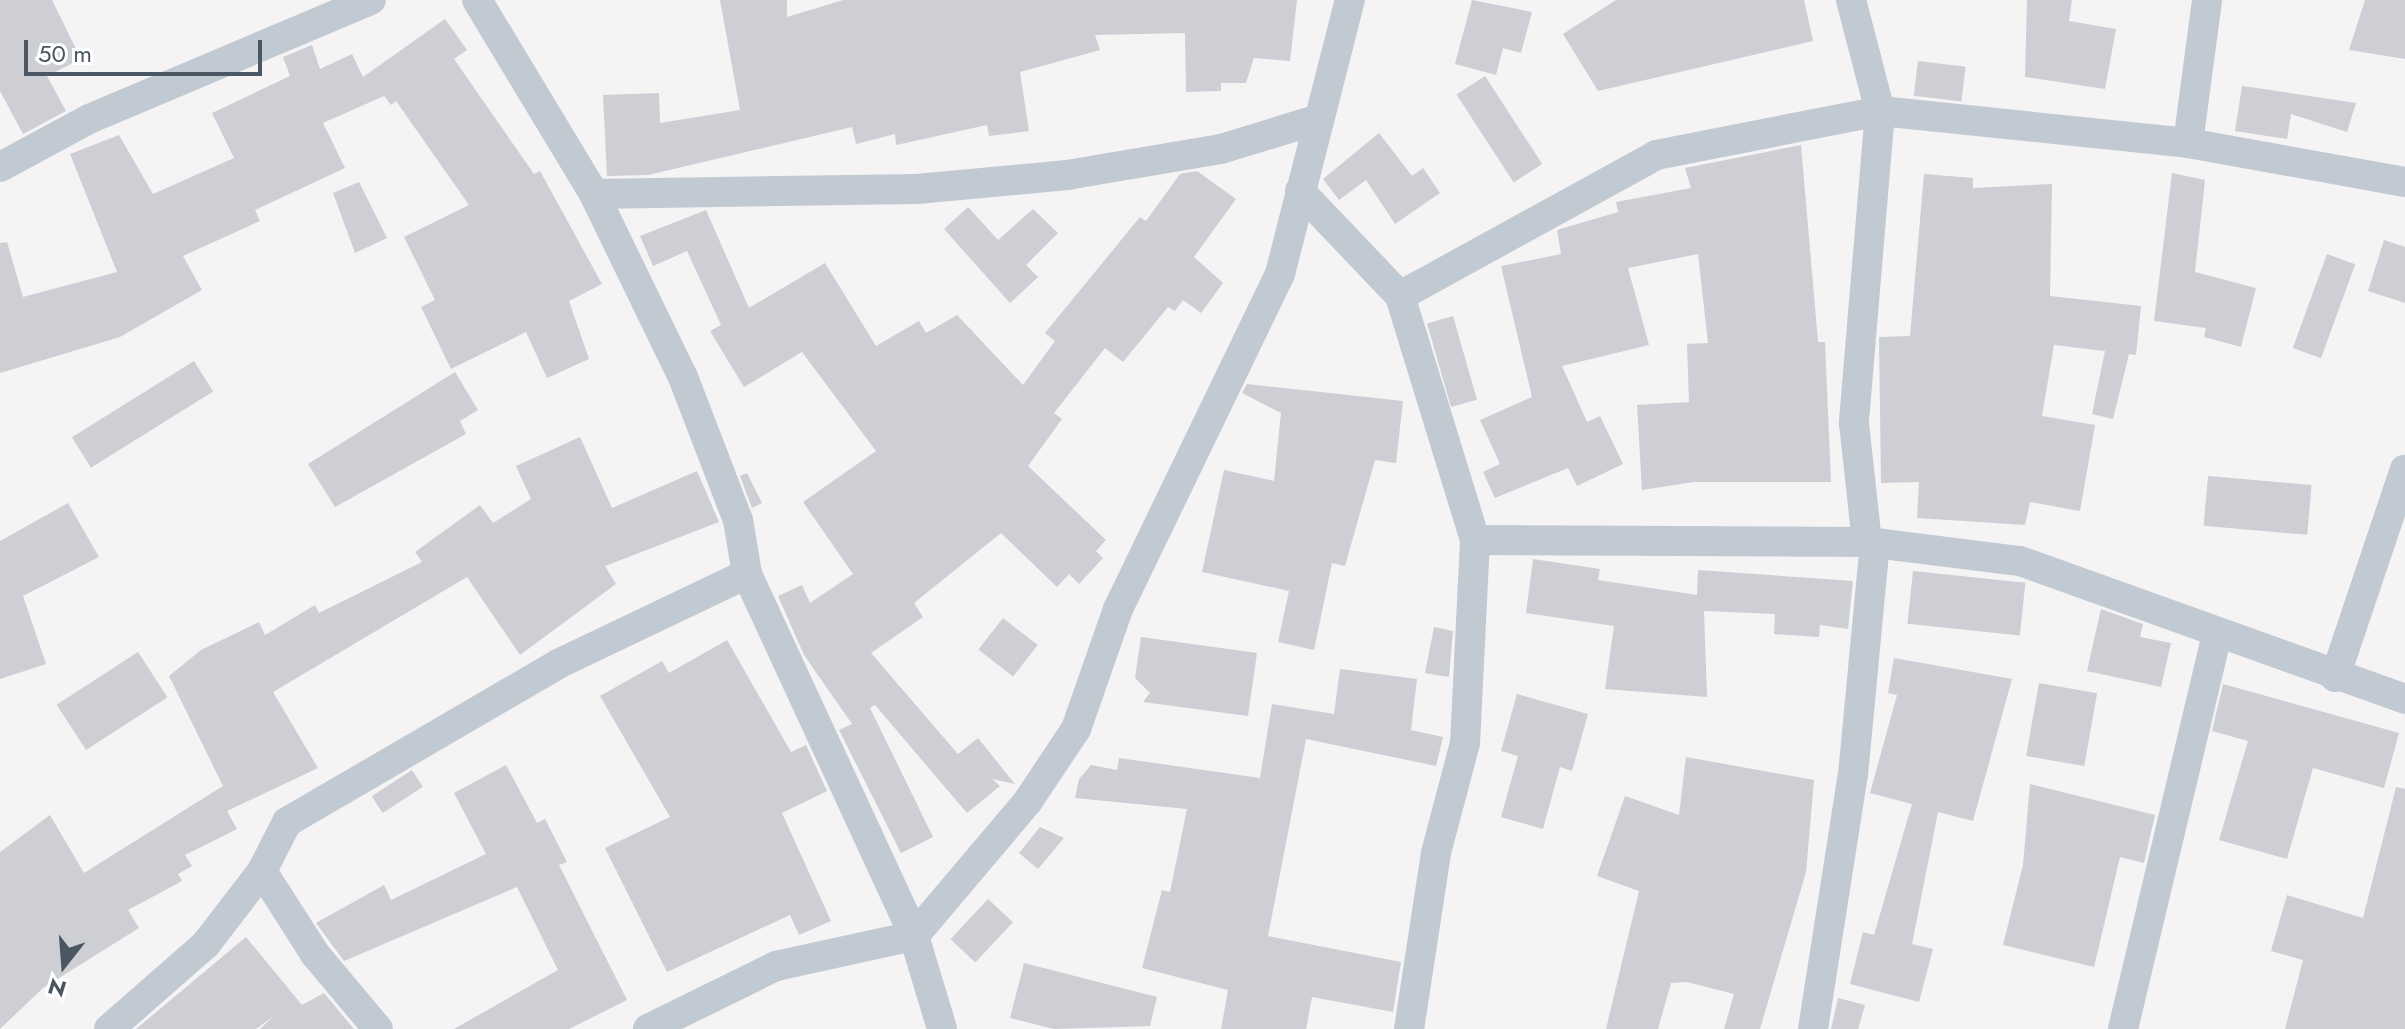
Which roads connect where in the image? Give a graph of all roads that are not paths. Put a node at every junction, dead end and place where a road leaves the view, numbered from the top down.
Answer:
1 (371, 0) edge
2 (477, 0) edge
3 (1350, 0) edge
4 (1851, 0) edge
5 (2207, 0) edge
6 (1880, 111) junction
7 (1319, 119) junction
8 (2188, 143) junction
9 (0, 167) edge
10 (2405, 182) edge
11 (1300, 191) junction
12 (594, 194) junction
13 (1400, 296) junction
14 (2405, 469) edge
15 (1475, 540) junction
16 (1871, 542) junction
17 (747, 574) junction
18 (2217, 633) junction
19 (2335, 677) junction
20 (2405, 699) edge
21 (262, 871) junction
22 (914, 936) junction
23 (109, 1029) edge
24 (378, 1029) edge
25 (648, 1029) edge
26 (942, 1029) edge
27 (1409, 1029) edge
28 (1813, 1029) edge
29 (2123, 1029) edge

1 - 9 street
2 - 12 street
3 - 7 street
4 - 6 street
5 - 8 street
6 - 8 street
6 - 13 street
6 - 16 street
7 - 11 street
7 - 12 street
8 - 10 street
11 - 13 street
11 - 22 street
12 - 17 street
13 - 15 street
14 - 19 street
15 - 16 street
15 - 27 street
16 - 18 street
16 - 28 street
17 - 21 street
17 - 22 street
18 - 19 street
18 - 29 street
19 - 20 street
21 - 23 street
21 - 24 street
22 - 25 street
22 - 26 street

